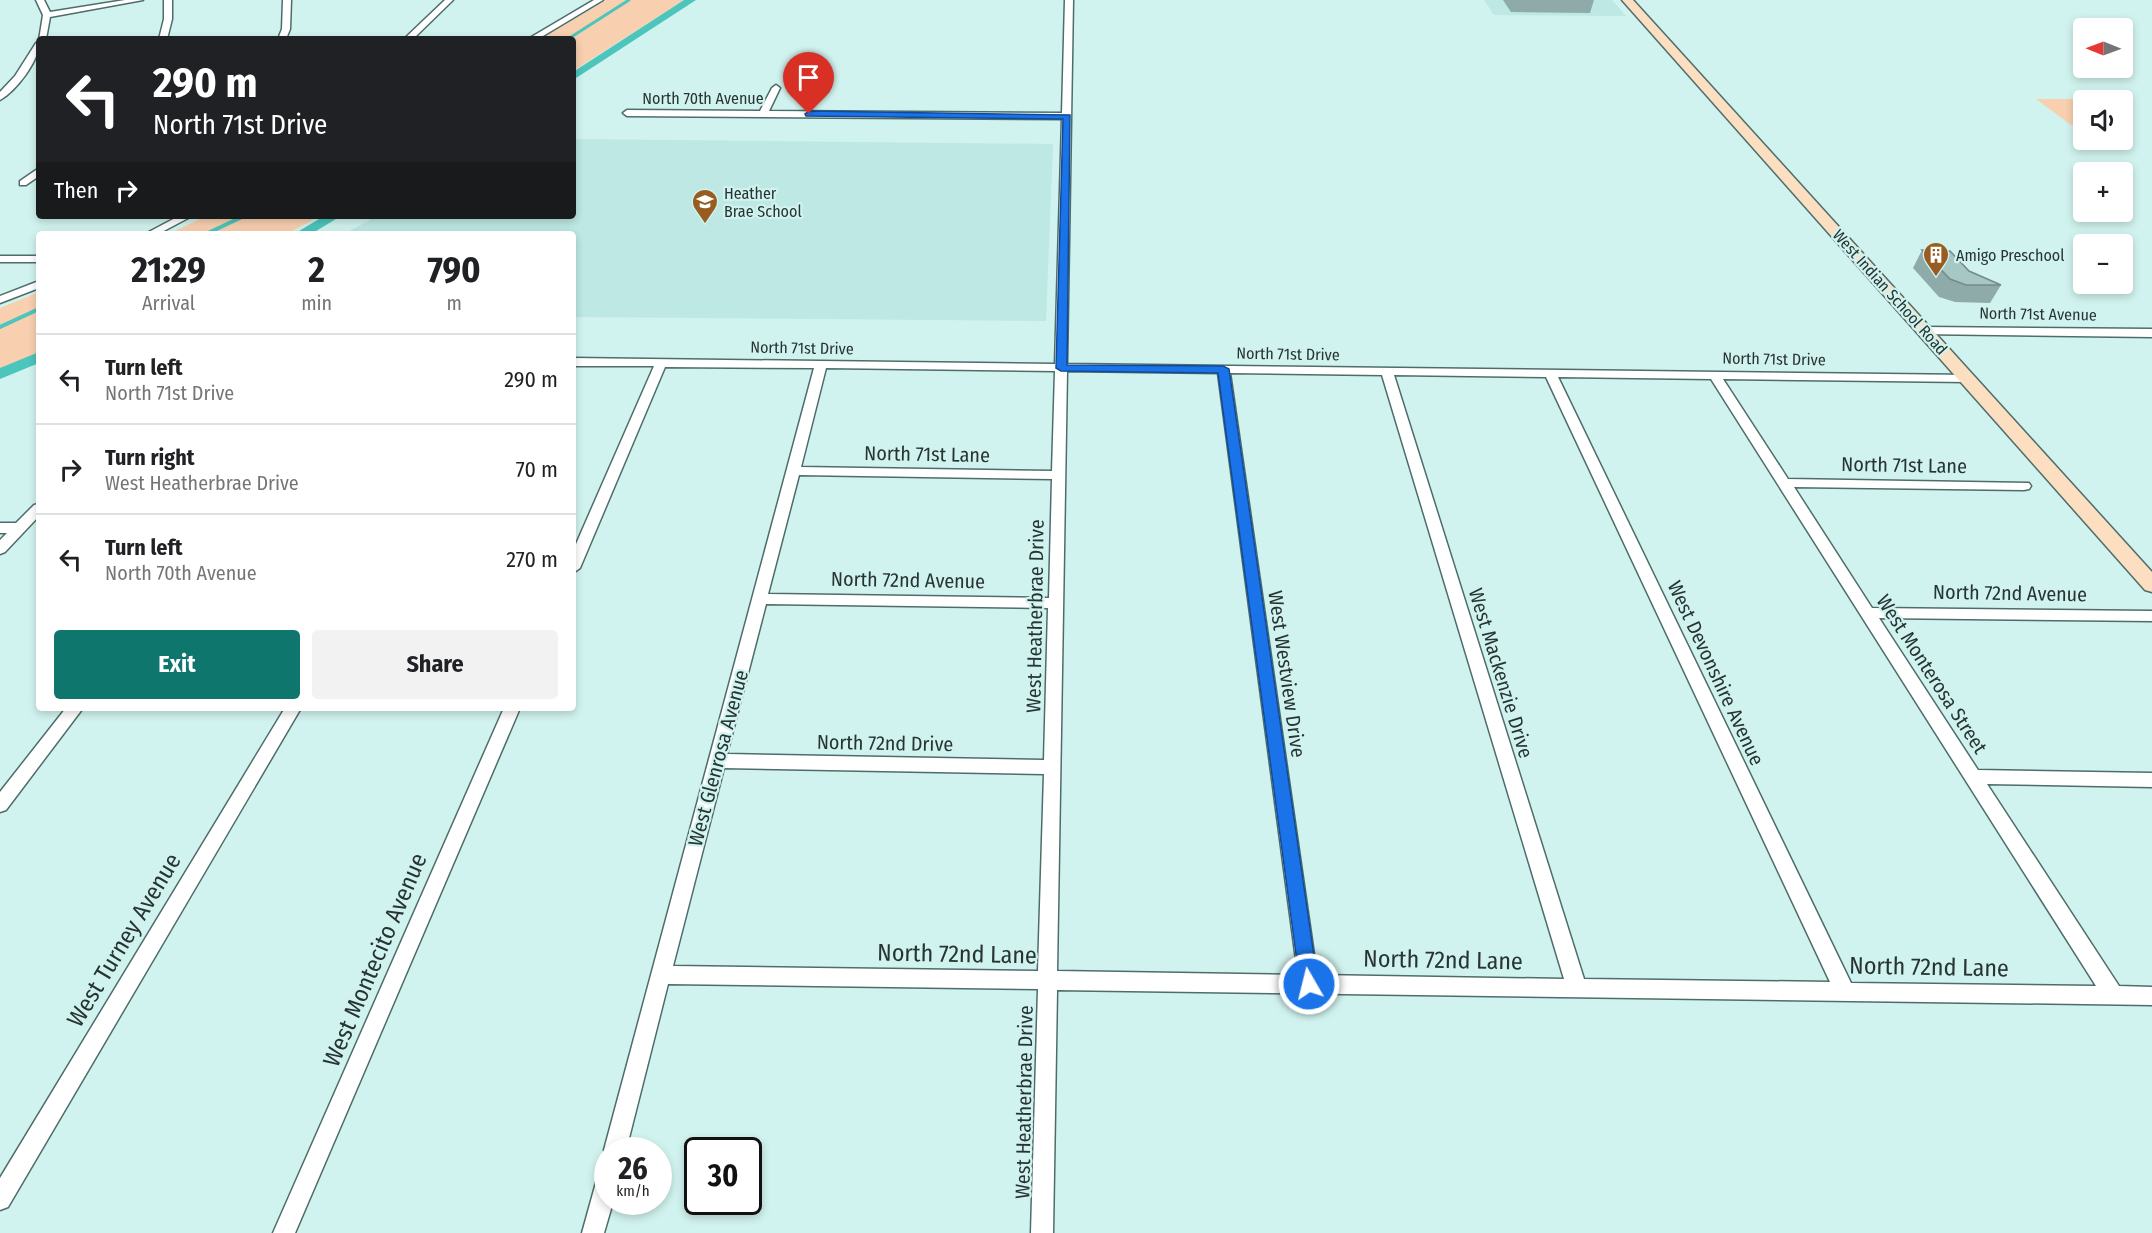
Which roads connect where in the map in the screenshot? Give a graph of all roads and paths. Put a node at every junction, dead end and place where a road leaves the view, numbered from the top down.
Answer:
1 (40, 0) edge
2 (139, 0) edge
3 (168, 0) edge
4 (287, 0) edge
5 (449, 0) edge
6 (599, 0) edge
7 (1069, 0) edge
8 (1627, 0) edge
9 (47, 15) junction
10 (43, 36) edge
11 (164, 36) edge
12 (283, 36) edge
13 (411, 36) edge
14 (537, 36) edge
15 (36, 50) edge
16 (776, 88) dead end
17 (0, 97) edge
18 (627, 113) dead end
19 (764, 113) junction
20 (1067, 116) junction
21 (36, 173) edge
22 (36, 184) edge
23 (181, 219) edge
24 (156, 231) edge
25 (0, 259) edge
26 (36, 259) edge
27 (36, 285) edge
28 (0, 300) edge
29 (1924, 331) junction
30 (2152, 333) edge
31 (576, 362) edge
32 (661, 363) junction
33 (821, 365) junction
34 (1061, 368) junction
35 (1223, 369) junction
36 (1387, 371) junction
37 (1550, 373) junction
38 (1715, 375) junction
39 (1967, 378) junction
40 (795, 471) junction
41 (1059, 475) junction
42 (1785, 483) junction
43 (2024, 486) dead end
44 (36, 511) edge
45 (0, 528) edge
46 (21, 528) junction
47 (0, 549) edge
48 (576, 561) edge
49 (2152, 585) edge
50 (759, 599) junction
51 (1056, 603) junction
52 (1868, 613) junction
53 (2152, 616) edge
54 (73, 711) edge
55 (291, 711) edge
56 (511, 711) edge
57 (717, 761) junction
58 (1052, 767) junction
59 (1973, 777) junction
60 (2152, 780) edge
61 (0, 805) edge
62 (661, 975) junction
63 (1048, 980) junction
64 (1309, 984) junction
65 (1577, 988) junction
66 (1845, 992) junction
67 (2113, 995) junction
68 (2152, 996) edge
69 (618, 1137) edge
70 (0, 1199) edge
71 (598, 1215) edge
72 (284, 1233) edge
73 (593, 1233) edge
74 (1042, 1233) edge

1 - 9 street
2 - 9 street
3 - 11 street
4 - 12 street
5 - 13 street
6 - 14 street
7 - 20 street, West Heatherbrae Drive
8 - 29 main road, West Indian School Road
9 - 10 street
15 - 17 street
16 - 19 street
18 - 19 street, North 70th Avenue
19 - 20 street, North 70th Avenue
20 - 34 street, West Heatherbrae Drive
21 - 22 street
23 - 24 street
25 - 26 street
27 - 28 street
29 - 30 street, North 71st Avenue
29 - 39 main road, West Indian School Road
31 - 32 street, North 71st Drive
32 - 33 street, North 71st Drive
32 - 48 street
33 - 34 street, North 71st Drive
33 - 40 street, West Glenrosa Avenue
34 - 35 street, North 71st Drive
34 - 41 street, West Heatherbrae Drive
35 - 36 street, North 71st Drive
35 - 64 street, West Westview Drive
36 - 37 street, North 71st Drive
36 - 65 street, West Mackenzie Drive
37 - 38 street, North 71st Drive
37 - 66 street, West Devonshire Avenue
38 - 39 street, North 71st Drive
38 - 42 street, West Monterosa Street
39 - 49 main road, West Indian School Road
40 - 41 street, North 71st Lane
40 - 50 street, West Glenrosa Avenue
41 - 51 street, West Heatherbrae Drive
42 - 43 street, North 71st Lane
42 - 52 street, West Monterosa Street
44 - 46 street
45 - 46 street
46 - 47 street
50 - 51 street, North 72nd Avenue
50 - 57 street, West Glenrosa Avenue
51 - 58 street, West Heatherbrae Drive
52 - 53 street, North 72nd Avenue
52 - 59 street, West Monterosa Street
54 - 61 street
55 - 70 street, West Turney Avenue
56 - 72 street, West Montecito Avenue
57 - 58 street, North 72nd Drive
57 - 62 street, West Glenrosa Avenue
58 - 63 street, West Heatherbrae Drive
59 - 60 street
59 - 67 street, West Monterosa Street
62 - 63 street, North 72nd Lane
62 - 69 street, West Glenrosa Avenue
63 - 64 street, North 72nd Lane
63 - 74 street, West Heatherbrae Drive
64 - 65 street, North 72nd Lane
65 - 66 street, North 72nd Lane
66 - 67 street, North 72nd Lane
67 - 68 street, North 72nd Lane
71 - 73 street

